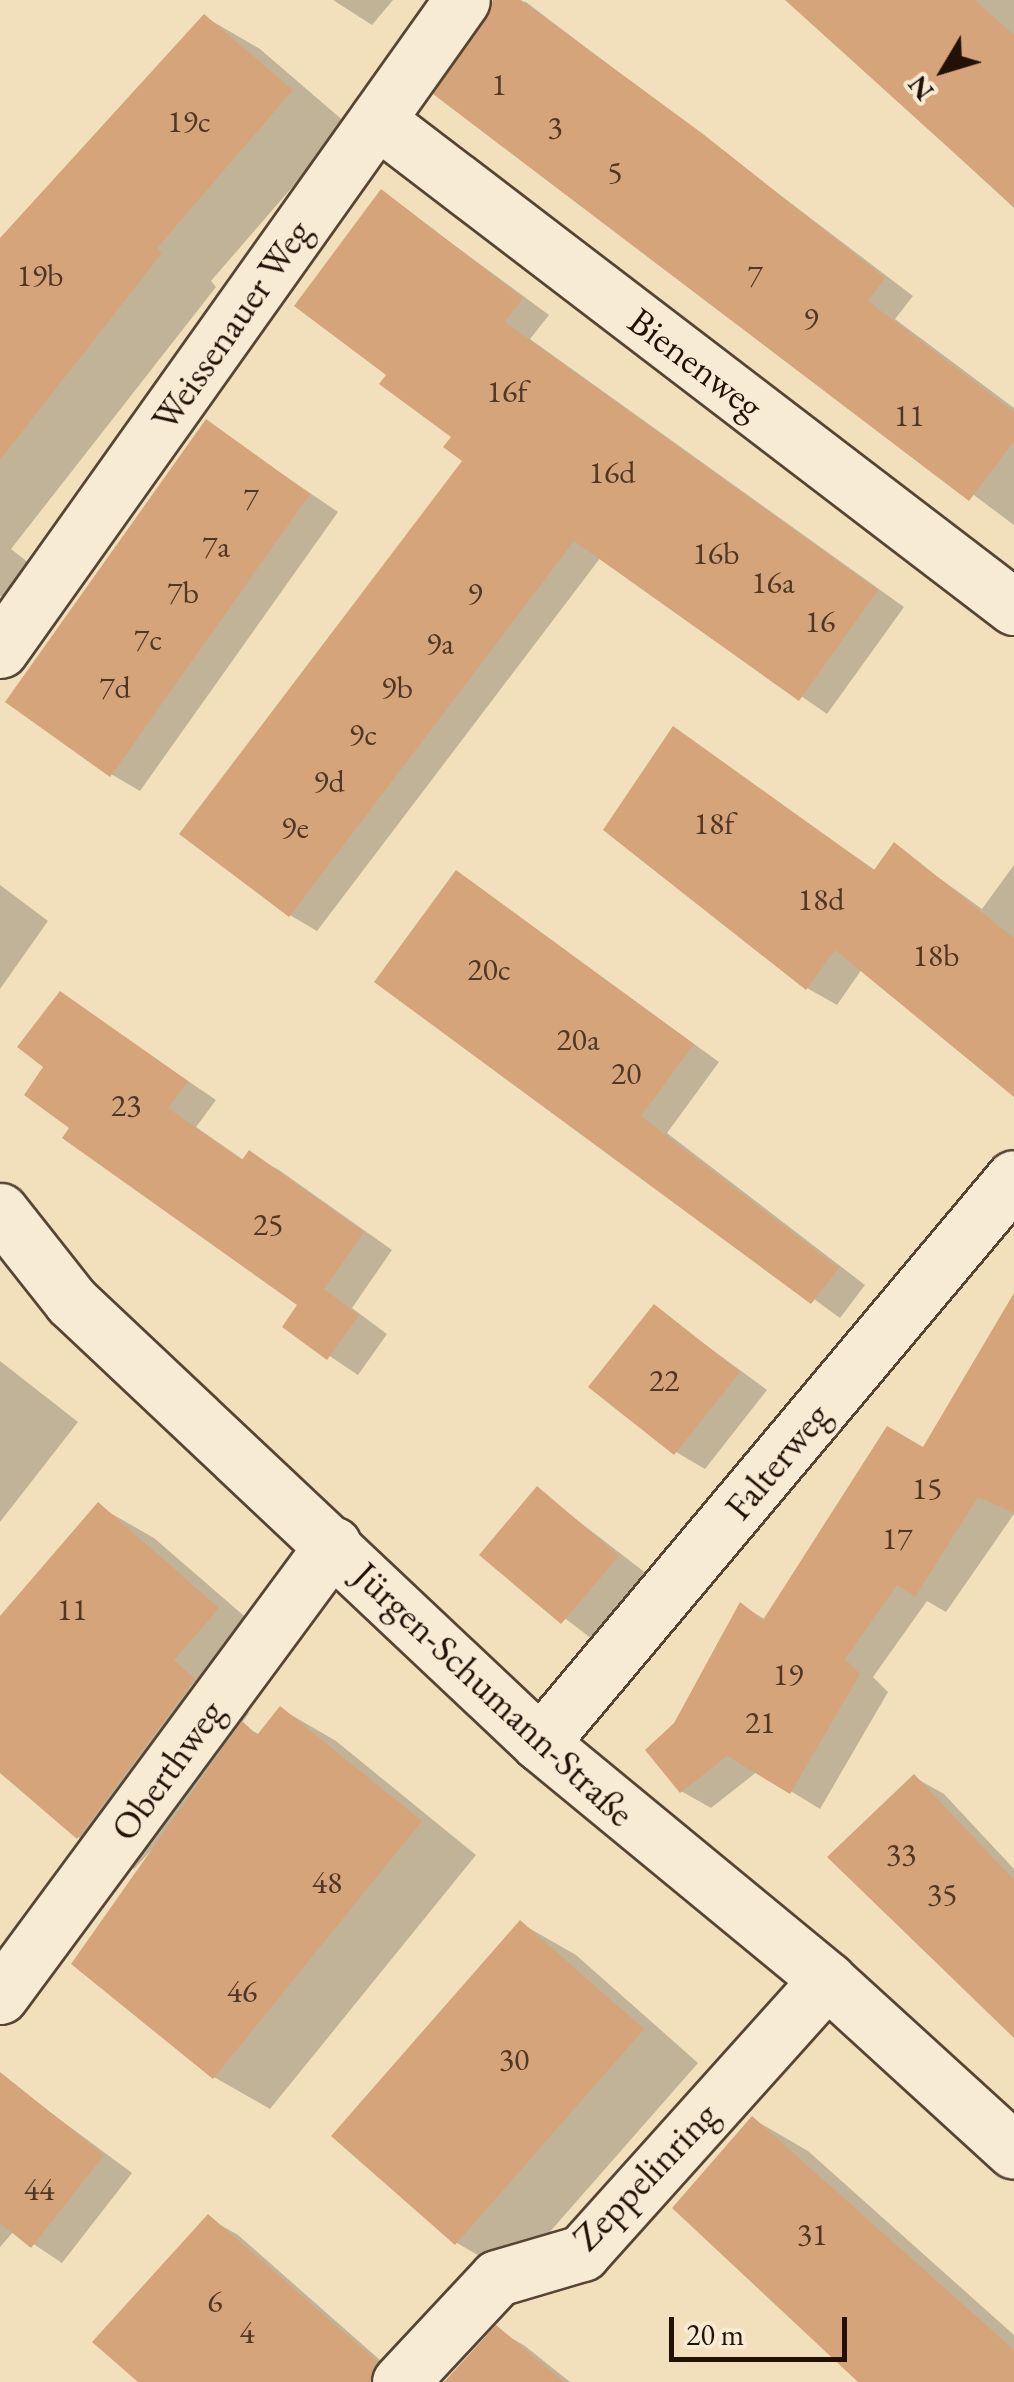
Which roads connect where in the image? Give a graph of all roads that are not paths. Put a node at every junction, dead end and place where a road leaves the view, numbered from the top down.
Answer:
1 (462, 0) edge
2 (377, 120) junction
3 (1014, 607) edge
4 (0, 650) edge
5 (1014, 1178) edge
6 (0, 1211) edge
7 (334, 1545) junction
8 (540, 1743) junction
9 (827, 1980) junction
10 (0, 1996) edge
11 (1014, 2150) edge
12 (400, 2382) edge

1 - 2 street, Weissenauer Weg
2 - 3 street, Bienenweg
2 - 4 street, Weissenauer Weg
5 - 8 street, Falterweg
6 - 7 street, Jürgen-Schumann-Straße
7 - 8 street, Jürgen-Schumann-Straße
7 - 10 street, Oberthweg
8 - 9 street, Jürgen-Schumann-Straße
9 - 11 street, Jürgen-Schumann-Straße
9 - 12 street, Zeppelinring

